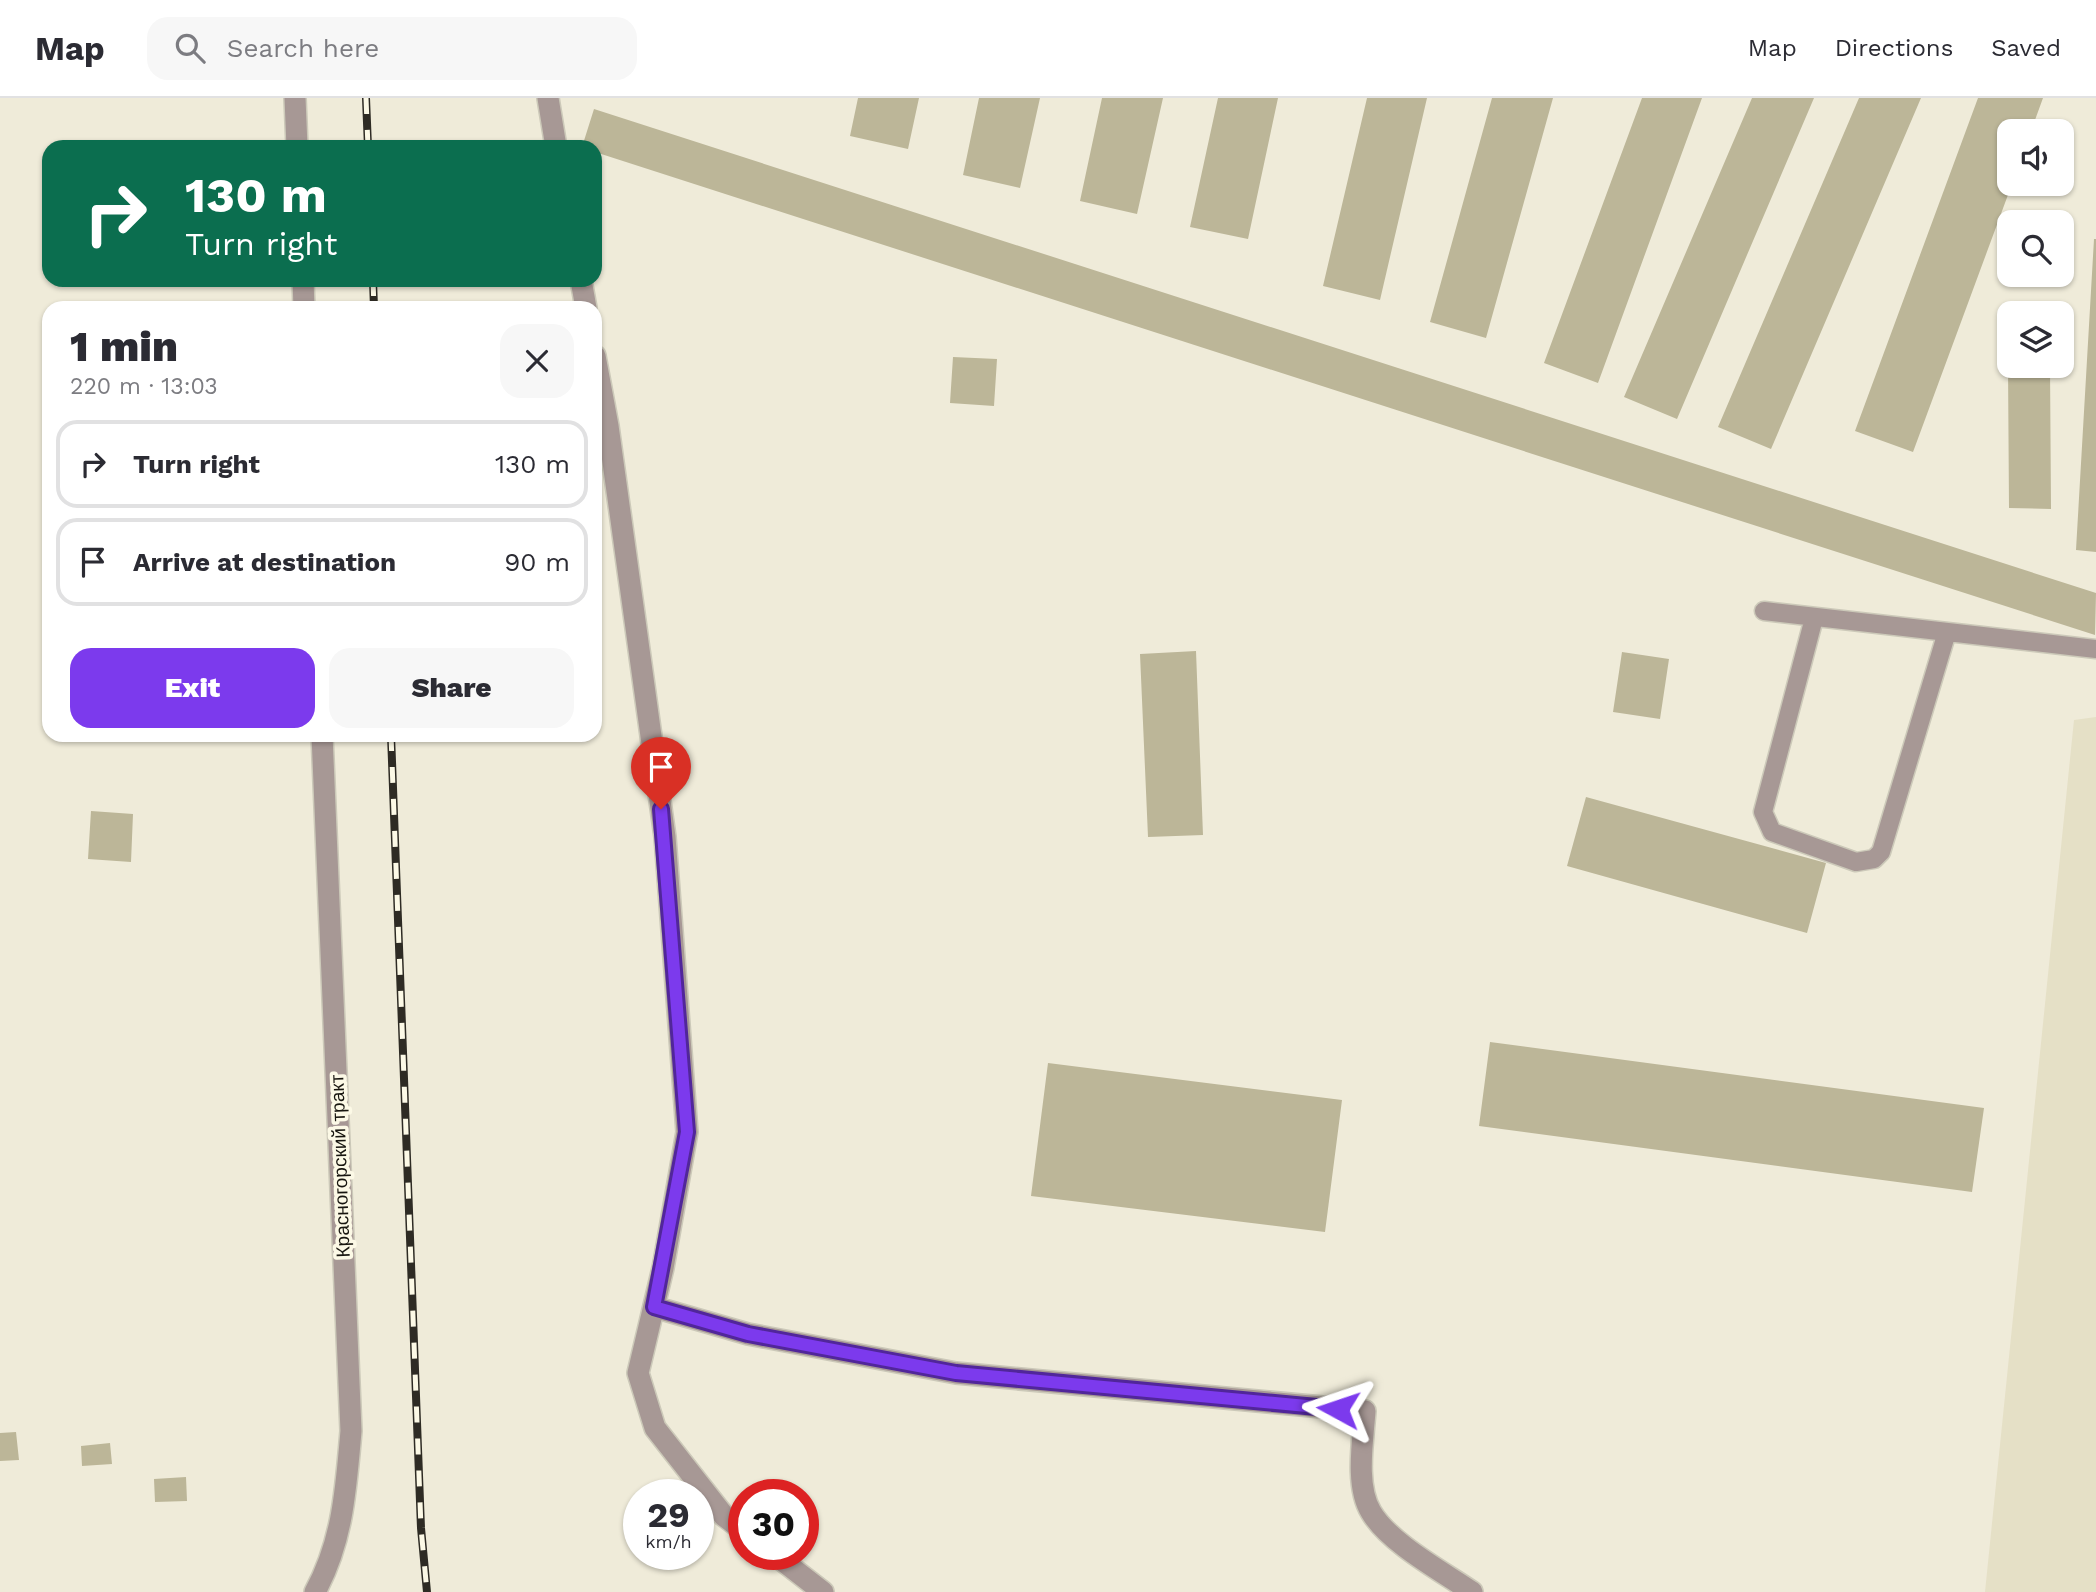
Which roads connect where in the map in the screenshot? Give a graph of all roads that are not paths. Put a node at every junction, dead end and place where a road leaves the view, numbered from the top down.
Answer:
1 (295, 98) edge
2 (548, 98) edge
3 (297, 140) edge
4 (555, 140) edge
5 (602, 394) edge
6 (1764, 611) dead end
7 (1814, 618) junction
8 (1947, 632) junction
9 (2096, 649) edge
10 (322, 742) edge
11 (654, 1307) junction
12 (728, 1519) edge
13 (795, 1570) edge
14 (315, 1592) edge
15 (823, 1592) edge
16 (1472, 1592) edge

1 - 3 street
2 - 4 street
5 - 11 street
6 - 7 lane
7 - 8 lane
7 - 8 lane
8 - 9 lane
10 - 14 street, Красногорский тракт
11 - 12 street
11 - 16 street
13 - 15 street

